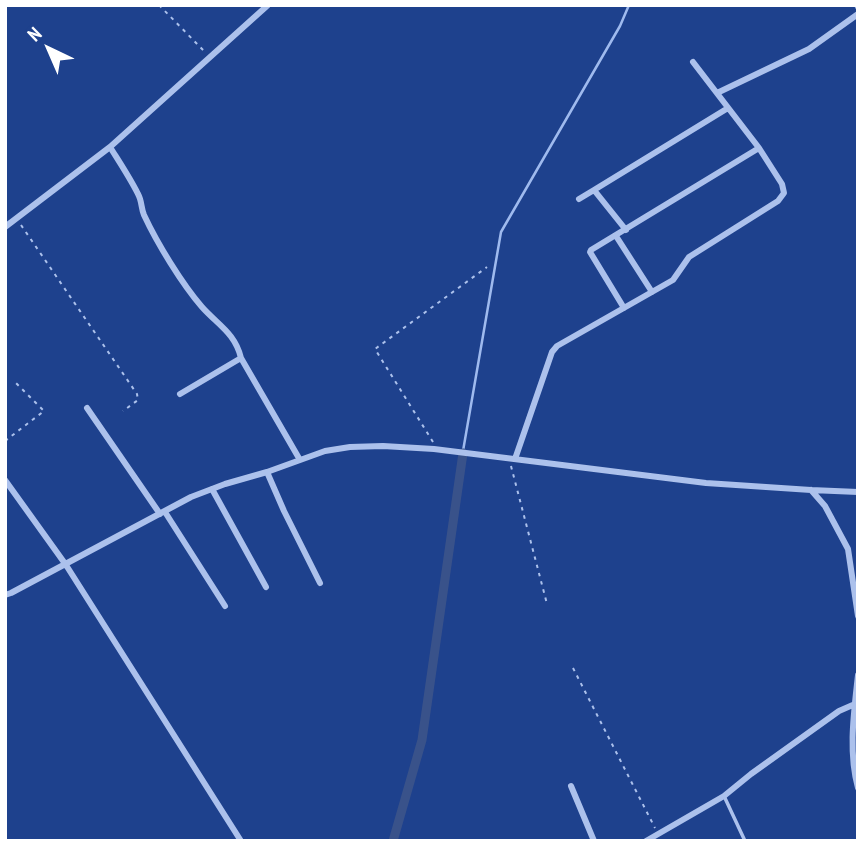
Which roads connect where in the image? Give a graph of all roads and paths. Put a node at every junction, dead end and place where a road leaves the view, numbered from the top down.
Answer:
1 (159, 5) edge
2 (268, 5) edge
3 (858, 14) edge
4 (210, 57) junction
5 (693, 62) dead end
6 (717, 93) junction
7 (728, 108) junction
8 (110, 147) junction
9 (759, 148) junction
10 (594, 190) junction
11 (579, 199) dead end
12 (17, 218) junction
13 (5, 227) edge
14 (626, 230) junction
15 (616, 236) junction
16 (487, 267) dead end
17 (652, 292) junction
18 (624, 308) junction
19 (241, 358) junction
20 (15, 382) dead end
21 (180, 394) dead end
22 (87, 408) dead end
23 (123, 411) dead end
24 (5, 442) edge
25 (434, 450) junction
26 (512, 459) junction
27 (300, 460) junction
28 (267, 472) junction
29 (5, 480) edge
30 (212, 489) junction
31 (811, 490) junction
32 (858, 492) edge
33 (163, 513) junction
34 (66, 565) junction
35 (320, 583) dead end
36 (266, 587) dead end
37 (5, 594) edge
38 (547, 604) dead end
39 (225, 606) dead end
40 (858, 616) edge
41 (573, 668) dead end
42 (858, 675) edge
43 (855, 704) junction
44 (571, 786) dead end
45 (858, 788) edge
46 (724, 796) junction
47 (658, 835) junction
48 (241, 841) edge
49 (594, 841) edge
50 (646, 841) edge
51 (745, 841) edge

1 - 4 path
2 - 4 street
3 - 6 street
4 - 8 street
5 - 6 street
6 - 7 street
7 - 9 street
7 - 10 street
8 - 12 street
8 - 19 street
9 - 14 street
9 - 17 street
10 - 11 street
10 - 14 street
12 - 13 street
12 - 23 path
14 - 15 street
15 - 17 street
15 - 18 street
16 - 25 path
17 - 18 street
18 - 26 street
19 - 21 street
19 - 27 street
20 - 24 path
22 - 33 street
25 - 26 street
25 - 27 street
26 - 31 street
26 - 38 path
27 - 28 street
28 - 30 street
28 - 35 street
29 - 34 street
30 - 33 street
30 - 36 street
31 - 32 street
31 - 40 street
33 - 34 street
33 - 39 street
34 - 37 street
34 - 48 street
41 - 47 path
42 - 43 street
43 - 45 street
43 - 46 street
44 - 49 street
46 - 47 street
46 - 51 lane
47 - 50 street

